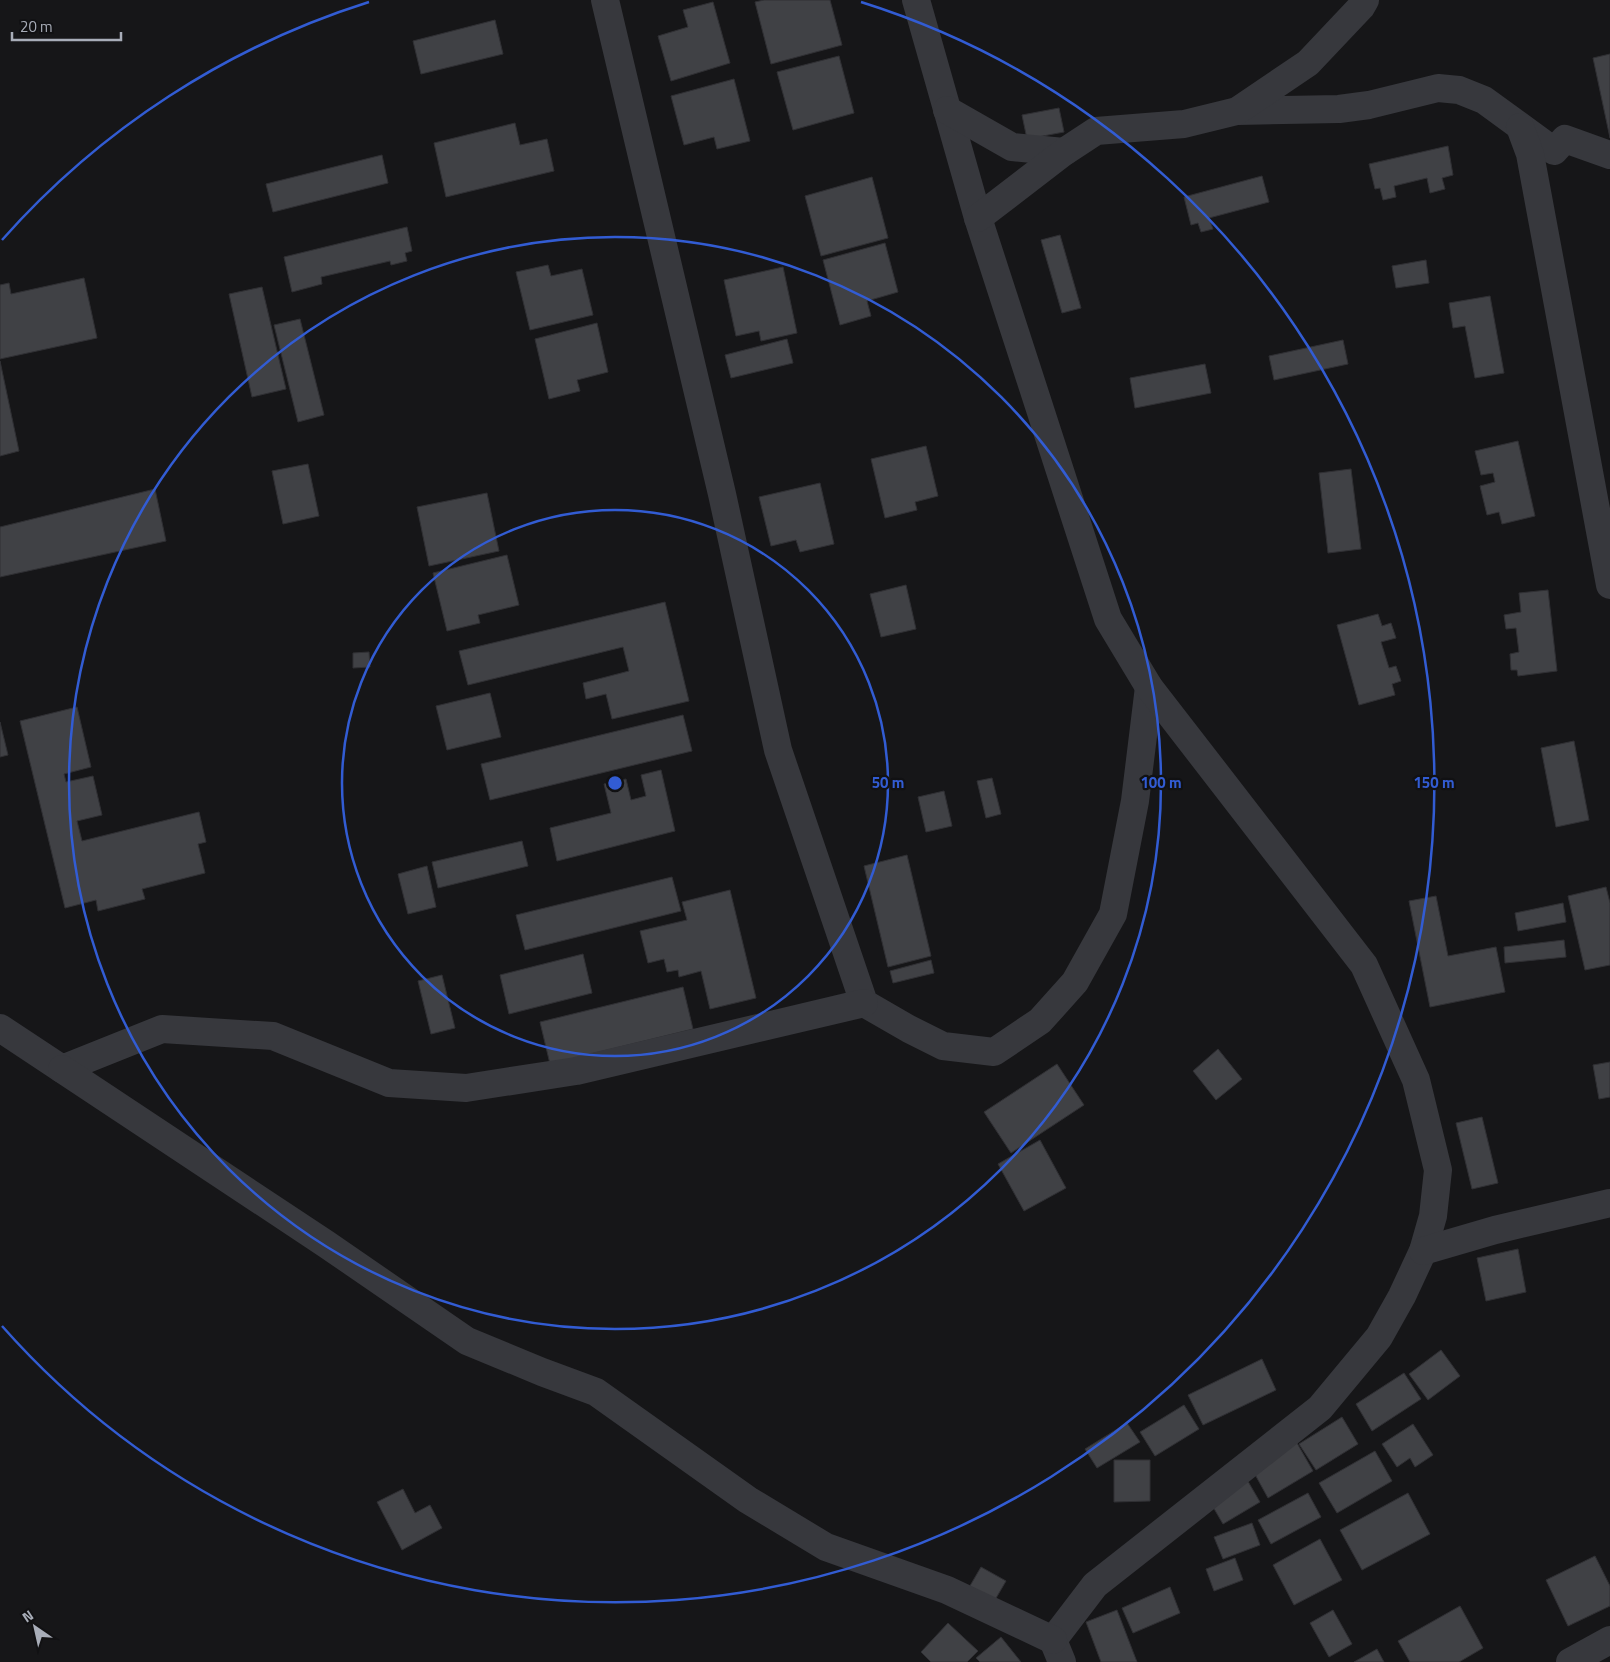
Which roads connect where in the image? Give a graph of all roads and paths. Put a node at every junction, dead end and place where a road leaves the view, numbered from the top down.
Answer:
1 (605, 0) edge
2 (916, 0) edge
3 (1365, 0) edge
4 (947, 110) junction
5 (1237, 111) junction
6 (1064, 152) junction
7 (1542, 152) junction
8 (1610, 155) edge
9 (978, 218) junction
10 (1610, 585) edge
11 (1149, 687) junction
12 (864, 1003) junction
13 (0, 1028) edge
14 (62, 1069) junction
15 (1610, 1203) edge
16 (1423, 1250) junction
17 (1610, 1640) edge
18 (1058, 1651) edge
19 (1570, 1662) edge

1 - 12 street
2 - 4 street
3 - 5 street
4 - 6 street
4 - 9 street
5 - 6 street
5 - 7 street
6 - 9 street
7 - 8 street
7 - 10 street
9 - 11 street
11 - 12 street
11 - 16 street
12 - 14 street
13 - 14 street
14 - 18 street
15 - 16 street
16 - 18 street
17 - 19 street

